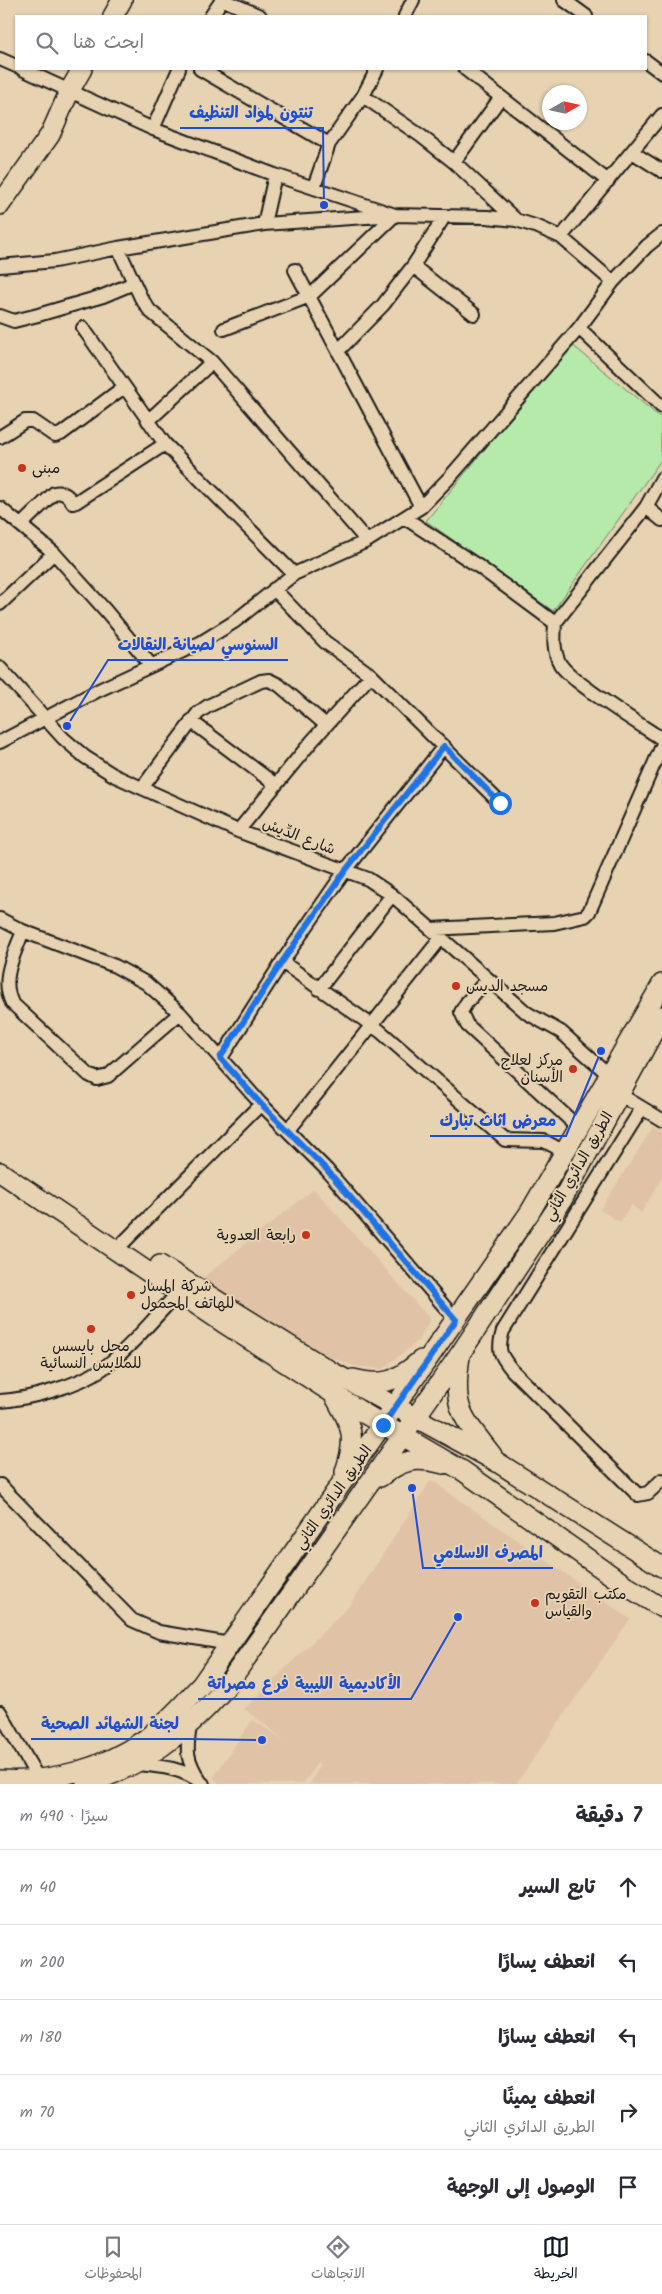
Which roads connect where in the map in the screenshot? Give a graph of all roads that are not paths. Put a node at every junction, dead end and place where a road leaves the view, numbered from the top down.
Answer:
1 (122, 0) edge
2 (223, 0) edge
3 (413, 0) edge
4 (564, 0) edge
5 (114, 15) edge
6 (212, 15) edge
7 (258, 15) edge
8 (406, 15) edge
9 (585, 15) edge
10 (0, 59) edge
11 (647, 62) edge
12 (15, 66) edge
13 (24, 70) edge
14 (81, 70) edge
15 (178, 70) edge
16 (202, 70) edge
17 (376, 70) edge
18 (466, 70) edge
19 (662, 73) edge
20 (70, 90) junction
21 (363, 96) junction
22 (501, 97) junction
23 (662, 114) edge
24 (153, 129) junction
25 (329, 144) junction
26 (632, 152) junction
27 (454, 162) junction
28 (662, 170) edge
29 (275, 175) junction
30 (608, 181) junction
31 (314, 187) junction
32 (0, 205) edge
33 (395, 215) junction
34 (444, 217) junction
35 (516, 220) junction
36 (264, 224) junction
37 (662, 234) edge
38 (561, 238) junction
39 (118, 248) junction
40 (0, 266) edge
41 (413, 266) junction
42 (295, 270) dead end
43 (613, 282) junction
44 (134, 283) junction
45 (310, 296) junction
46 (474, 314) dead end
47 (0, 316) edge
48 (84, 328) dead end
49 (579, 328) junction
50 (224, 329) dead end
51 (339, 350) junction
52 (212, 362) junction
53 (124, 387) junction
54 (662, 407) edge
55 (148, 421) junction
56 (0, 438) edge
57 (165, 444) junction
58 (662, 478) edge
59 (421, 506) junction
60 (646, 506) junction
61 (0, 508) edge
62 (405, 518) junction
63 (662, 520) edge
64 (20, 525) junction
65 (367, 541) junction
66 (54, 553) junction
67 (294, 574) junction
68 (274, 589) junction
69 (0, 604) edge
70 (555, 623) junction
71 (151, 665) junction
72 (0, 668) edge
73 (371, 674) junction
74 (44, 718) junction
75 (191, 721) junction
76 (326, 725) junction
77 (662, 739) edge
78 (0, 742) edge
79 (444, 746) junction
80 (662, 746) edge
81 (276, 785) junction
82 (142, 788) junction
83 (500, 803) dead end
84 (238, 831) junction
85 (345, 871) junction
86 (392, 895) junction
87 (0, 920) edge
88 (431, 929) junction
89 (23, 931) junction
90 (441, 938) junction
91 (282, 962) junction
92 (488, 979) junction
93 (662, 984) edge
94 (319, 989) junction
95 (180, 1013) junction
96 (662, 1016) edge
97 (372, 1026) junction
98 (220, 1058) junction
99 (609, 1075) junction
100 (619, 1094) junction
101 (261, 1104) junction
102 (642, 1108) junction
103 (662, 1120) edge
104 (579, 1128) junction
105 (288, 1130) junction
106 (565, 1152) junction
107 (0, 1158) edge
108 (0, 1172) edge
109 (124, 1242) junction
110 (183, 1287) junction
111 (456, 1320) junction
112 (440, 1343) junction
113 (460, 1354) junction
114 (332, 1372) junction
115 (332, 1392) junction
116 (16, 1400) junction
117 (0, 1401) edge
118 (395, 1408) junction
119 (0, 1409) edge
120 (415, 1416) junction
121 (383, 1425) junction
122 (403, 1436) junction
123 (497, 1462) junction
124 (464, 1471) junction
125 (662, 1480) edge
126 (0, 1485) edge
127 (339, 1488) junction
128 (355, 1504) junction
129 (662, 1566) edge
130 (662, 1608) edge
131 (230, 1644) junction
132 (0, 1712) edge
133 (190, 1726) junction
134 (136, 1764) junction
135 (0, 1780) edge
136 (39, 1780) junction
137 (202, 1782) edge
138 (86, 1784) edge

1 - 5 main road
2 - 6 street
2 - 7 street
3 - 8 street
4 - 9 street
10 - 12 street
11 - 19 street
13 - 20 street
14 - 20 main road
15 - 24 street
16 - 25 street
17 - 21 street
18 - 22 street
20 - 24 street
20 - 32 main road
21 - 25 street
21 - 27 street
22 - 27 street
22 - 30 street
23 - 26 street
24 - 29 street
25 - 31 street
26 - 28 street
26 - 30 street
27 - 35 street
29 - 31 street
29 - 36 street
30 - 38 street
31 - 33 street
33 - 34 street
33 - 36 street
33 - 45 street
34 - 35 street
34 - 41 street
35 - 38 street
36 - 39 street
37 - 43 street
38 - 43 street
39 - 40 street
39 - 44 street
41 - 46 street
41 - 51 street
42 - 45 street
43 - 49 street
44 - 47 street
44 - 52 street
45 - 50 street
45 - 51 street
48 - 53 street
49 - 54 street
49 - 59 street
51 - 59 street
52 - 55 street
52 - 65 street
53 - 55 street
53 - 56 street
55 - 57 street
57 - 64 street
57 - 67 street
58 - 60 street
59 - 62 street
60 - 63 street
60 - 70 street
61 - 64 street
62 - 65 street
62 - 70 street
64 - 66 street
65 - 67 street
66 - 69 street
66 - 71 street
67 - 68 street
68 - 71 street
68 - 73 street
70 - 77 street
71 - 74 street
72 - 74 street, شارع الدِّيسْ
73 - 76 street
73 - 79 street
74 - 78 street
74 - 82 street, شارع الدِّيسْ
75 - 76 street
75 - 81 street
75 - 82 street
76 - 81 street
79 - 83 street
79 - 85 street
80 - 88 street
81 - 84 street
82 - 84 street, شارع الدِّيسْ
84 - 85 street, شارع الدِّيسْ
85 - 86 street, شارع الدِّيسْ
85 - 91 street
86 - 88 street, شارع الدِّيسْ
86 - 94 street
87 - 89 street
88 - 90 street, شارع الدِّيسْ
89 - 95 street
89 - 95 street
90 - 92 street, شارع الدِّيسْ
90 - 97 street
91 - 94 street
91 - 98 street
92 - 99 street, شارع الدِّيسْ
92 - 104 street
93 - 99 main road, الطريق الدائري الثاني
94 - 97 street
95 - 98 street
96 - 100 main road, الطريق الدائري الثاني
97 - 105 street
97 - 106 street
98 - 101 street
99 - 100 street, شارع الدِّيسْ
99 - 104 main road, الطريق الدائري الثاني
100 - 102 street
100 - 113 main road, الطريق الدائري الثاني
101 - 105 street
101 - 109 street
102 - 103 street
102 - 125 street
104 - 106 main road, الطريق الدائري الثاني
105 - 111 street
106 - 111 main road, الطريق الدائري الثاني
107 - 109 main road
108 - 110 main road
109 - 110 main road
110 - 114 main road
110 - 115 main road
110 - 116 street
111 - 112 main road, الطريق الدائري الثاني
112 - 114 main road
112 - 118 main road, الطريق الدائري الثاني
113 - 120 main road, الطريق الدائري الثاني
113 - 123 main road
114 - 118 main road
115 - 121 main road
115 - 127 main road
116 - 117 street
116 - 119 street
118 - 120 main road
118 - 121 main road, الطريق الدائري الثاني
120 - 122 main road, الطريق الدائري الثاني
120 - 123 main road
121 - 122 main road
121 - 127 main road, الطريق الدائري الثاني
122 - 124 main road
122 - 128 main road, الطريق الدائري الثاني
123 - 129 main road
124 - 128 main road
124 - 130 main road
126 - 131 street
127 - 131 main road, الطريق الدائري الثاني
128 - 133 main road, الطريق الدائري الثاني
131 - 136 main road, الطريق الدائري الثاني
132 - 136 street
133 - 134 main road, الطريق الدائري الثاني
133 - 137 street
134 - 137 street
134 - 138 main road, الطريق الدائري الثاني
135 - 136 main road, الطريق الدائري الثاني

